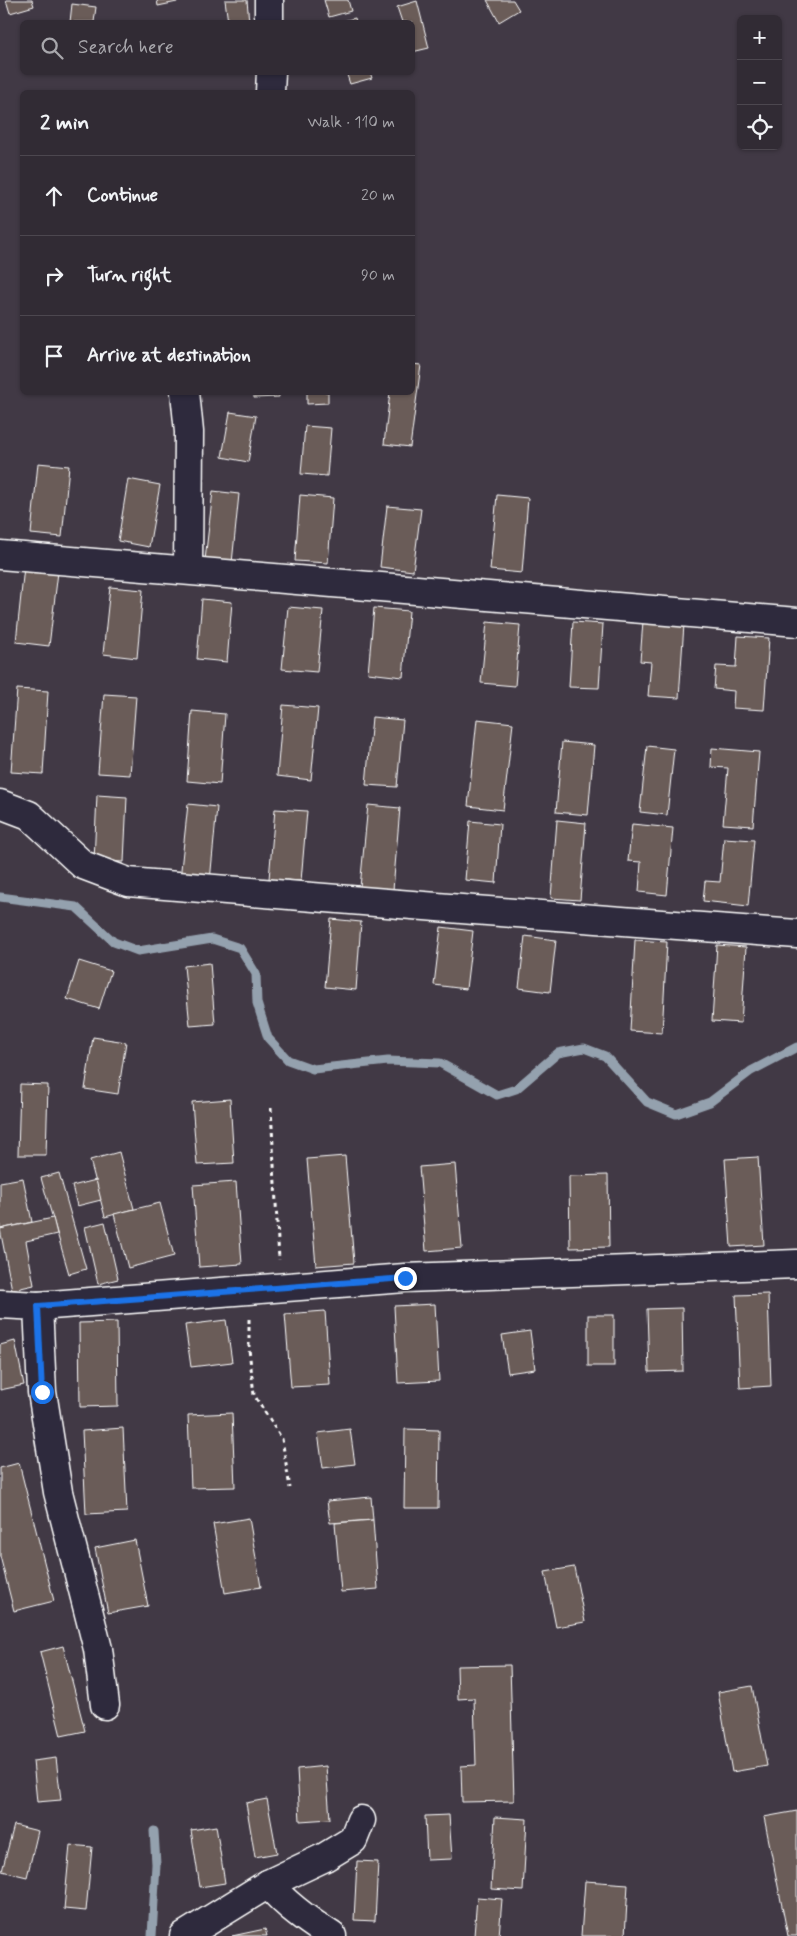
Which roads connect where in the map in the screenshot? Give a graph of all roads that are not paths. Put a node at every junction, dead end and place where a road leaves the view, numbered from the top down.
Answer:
1 (268, 0) edge
2 (269, 20) edge
3 (271, 75) edge
4 (270, 90) edge
5 (185, 395) edge
6 (0, 555) edge
7 (188, 570) junction
8 (797, 622) edge
9 (0, 804) edge
10 (797, 934) edge
11 (797, 1264) edge
12 (0, 1304) edge
13 (38, 1306) junction
14 (105, 1705) dead end
15 (361, 1820) dead end
16 (268, 1884) junction
17 (184, 1936) edge
18 (332, 1936) edge

1 - 2 street
3 - 4 street
5 - 7 street
6 - 7 street
7 - 8 street
9 - 10 street
11 - 13 street
12 - 13 street
13 - 14 street
15 - 16 street
16 - 17 street
16 - 18 street

